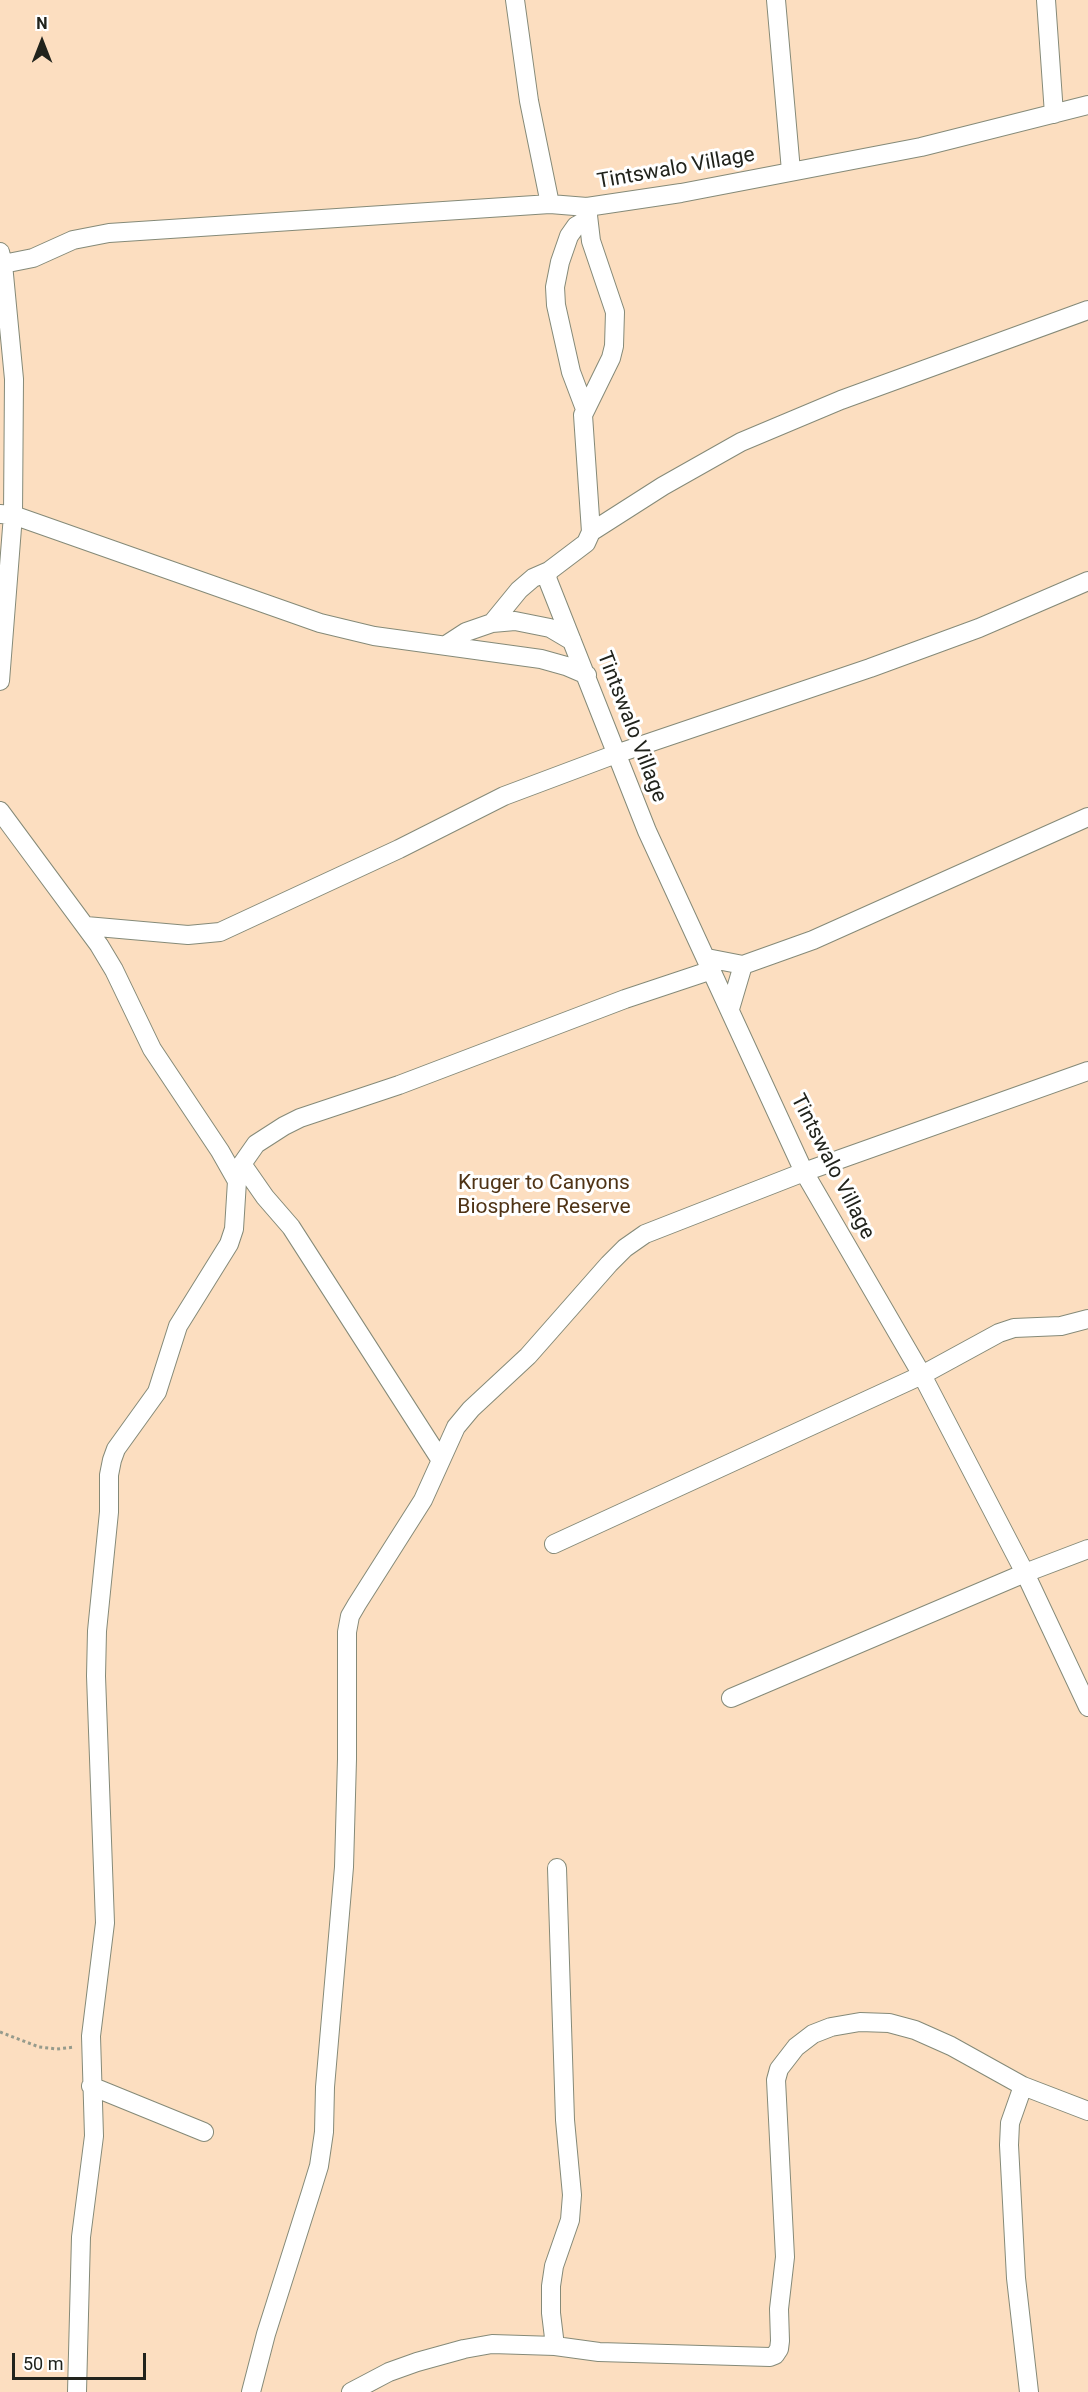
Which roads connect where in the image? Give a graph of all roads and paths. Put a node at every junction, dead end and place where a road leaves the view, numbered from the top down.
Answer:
1 (515, 0) edge
2 (776, 0) edge
3 (1046, 0) edge
4 (1088, 105) edge
5 (1054, 114) junction
6 (791, 171) junction
7 (550, 204) junction
8 (587, 214) junction
9 (2, 258) edge
10 (1088, 310) edge
11 (6, 360) edge
12 (585, 408) junction
13 (7, 514) edge
14 (591, 532) junction
15 (549, 571) junction
16 (1088, 581) edge
17 (492, 623) junction
18 (573, 641) junction
19 (446, 645) junction
20 (587, 675) junction
21 (0, 681) edge
22 (616, 754) junction
23 (0, 811) edge
24 (1088, 818) edge
25 (86, 926) junction
26 (709, 964) junction
27 (743, 965) junction
28 (730, 1009) junction
29 (1088, 1071) edge
30 (239, 1172) junction
31 (804, 1172) junction
32 (1088, 1319) edge
33 (922, 1375) junction
34 (440, 1459) junction
35 (554, 1544) dead end
36 (1088, 1549) edge
37 (1025, 1572) junction
38 (731, 1698) dead end
39 (1088, 1707) edge
40 (557, 1868) dead end
41 (0, 2032) edge
42 (91, 2036) junction
43 (92, 2086) junction
44 (1023, 2086) junction
45 (1088, 2111) edge
46 (204, 2132) dead end
47 (555, 2346) junction
48 (77, 2392) edge
49 (251, 2392) edge
50 (351, 2392) edge
51 (1029, 2392) edge

1 - 7 street
2 - 6 street
3 - 5 street
4 - 5 street, Tintswalo Village
5 - 6 street, Tintswalo Village
6 - 8 street, Tintswalo Village
7 - 8 street
7 - 9 street
8 - 12 street, Tintswalo Village
8 - 12 street
9 - 11 street
10 - 14 street
11 - 13 street
12 - 14 street, Tintswalo Village
13 - 19 street
13 - 21 street
14 - 15 street
15 - 17 street
15 - 18 street, Tintswalo Village
16 - 22 street
17 - 18 street
17 - 19 street
18 - 20 street, Tintswalo Village
19 - 20 street
20 - 22 street, Tintswalo Village
22 - 25 street
22 - 26 street, Tintswalo Village
23 - 25 street
24 - 27 street
25 - 30 street
26 - 27 street
26 - 28 street, Tintswalo Village
26 - 30 street
27 - 28 street
28 - 31 street, Tintswalo Village
29 - 31 street
30 - 34 street
30 - 42 street
31 - 33 street, Tintswalo Village
31 - 34 street
32 - 33 street
33 - 35 street
33 - 37 street, Tintswalo Village
34 - 49 street
36 - 37 street
37 - 38 street
37 - 39 street, Tintswalo Village
40 - 47 street
41 - 42 path
42 - 43 street
43 - 46 street
43 - 48 street
44 - 45 street
44 - 47 street
44 - 51 street
47 - 50 street

